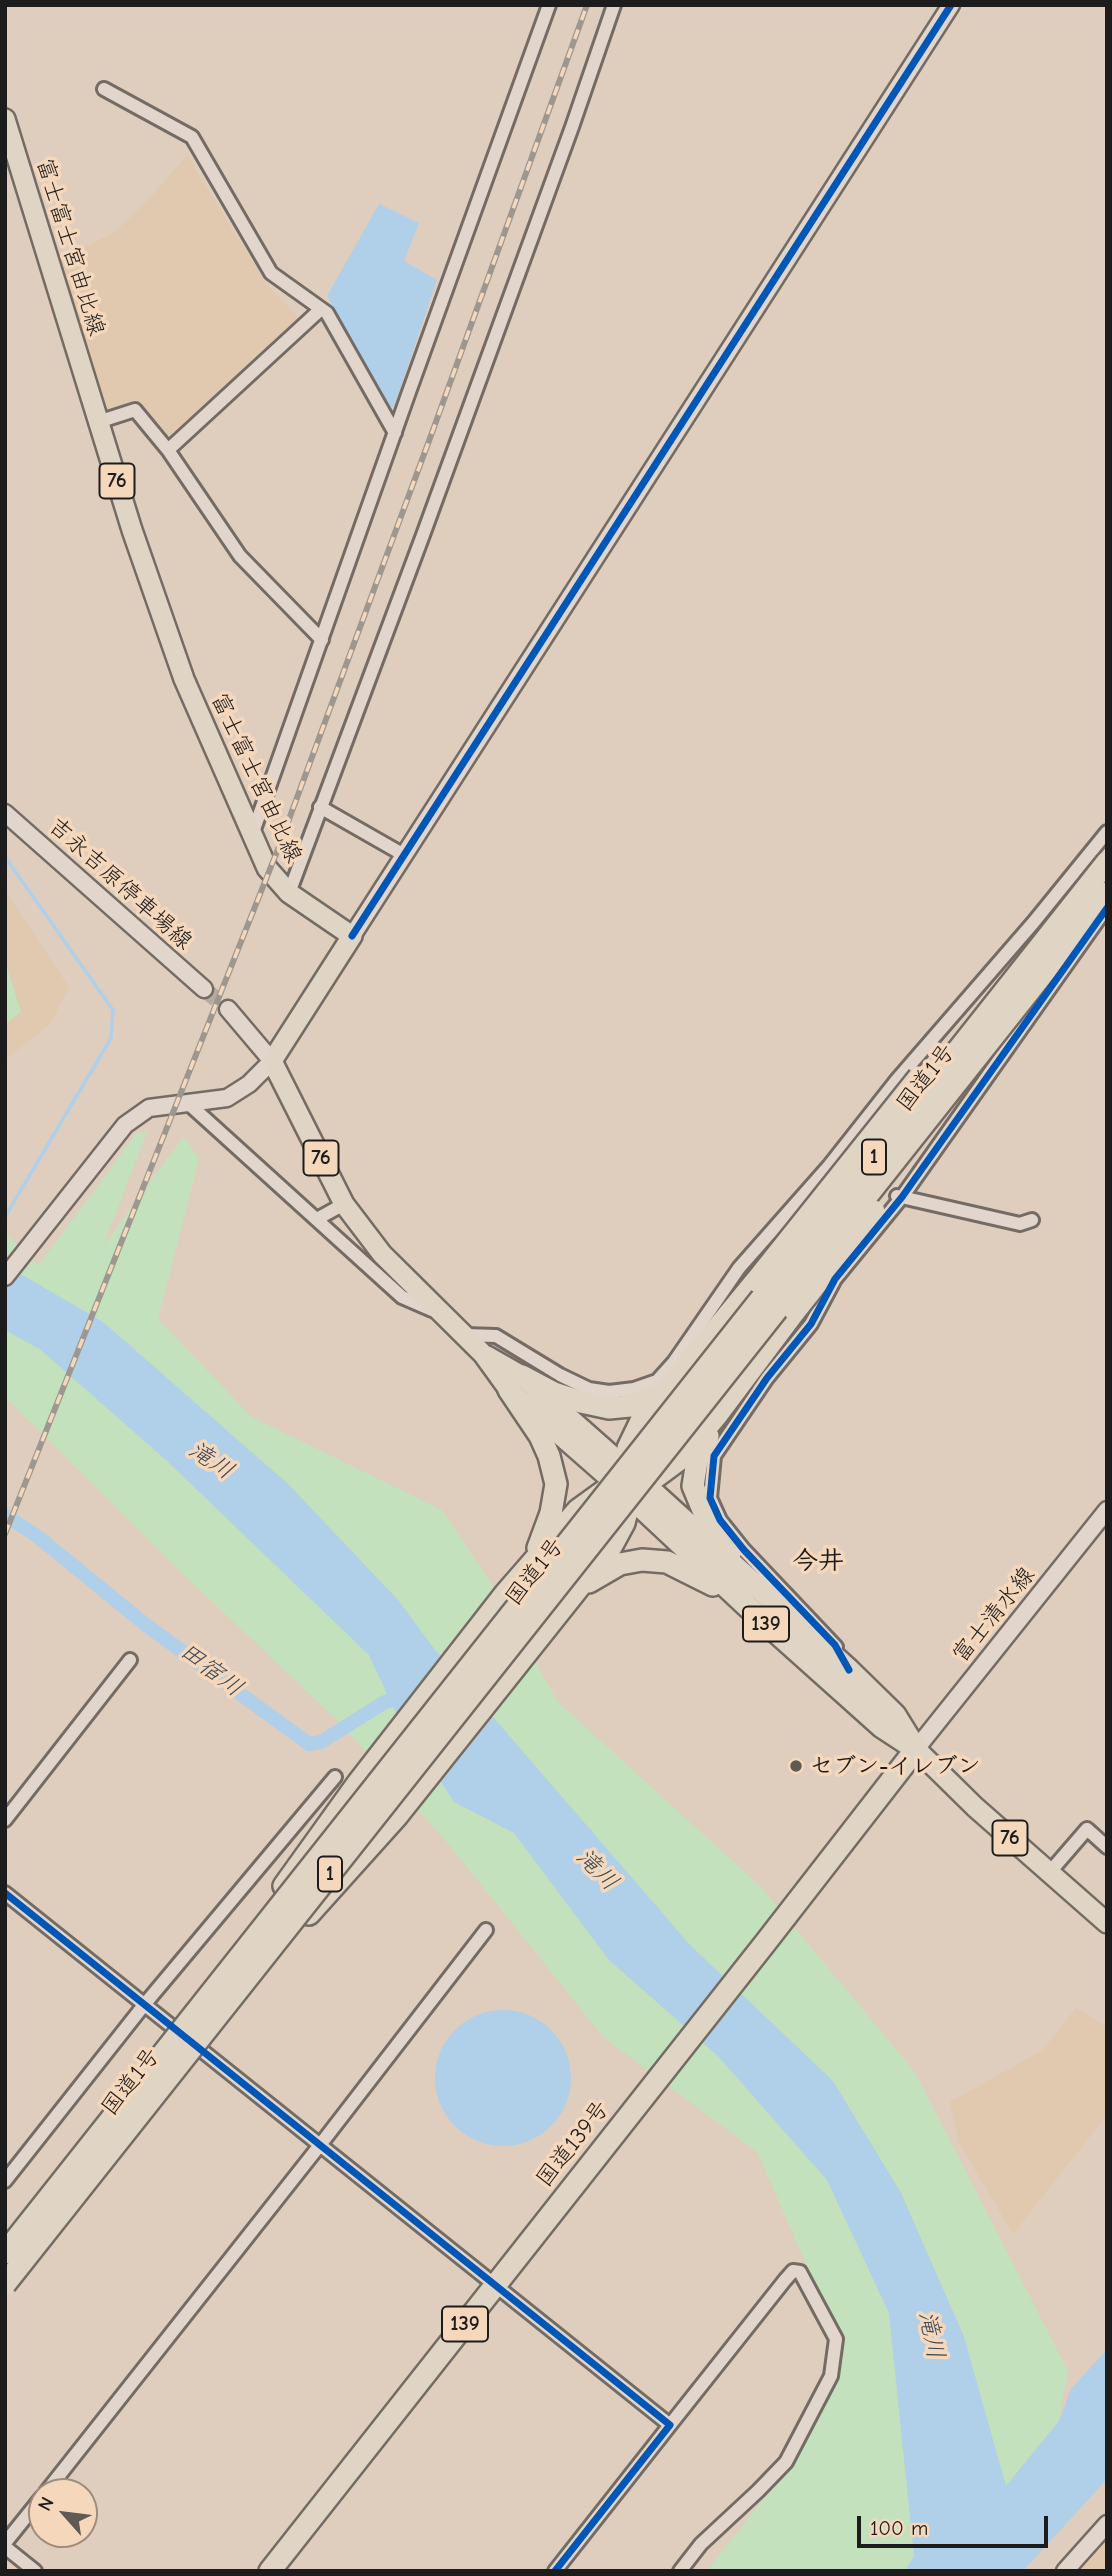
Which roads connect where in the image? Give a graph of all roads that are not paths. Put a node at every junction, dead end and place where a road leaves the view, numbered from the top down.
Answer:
1 (549, 5) edge
2 (614, 5) edge
3 (951, 5) edge
4 (104, 89) dead end
5 (5, 119) edge
6 (321, 309) junction
7 (98, 422) junction
8 (395, 433) junction
9 (168, 450) junction
10 (322, 640) junction
11 (320, 807) junction
12 (5, 813) edge
13 (1107, 832) edge
14 (252, 836) junction
15 (404, 855) junction
16 (1107, 862) edge
17 (1107, 892) edge
18 (289, 893) junction
19 (1107, 908) edge
20 (1081, 909) junction
21 (352, 936) junction
22 (204, 989) tunnel mouth
23 (228, 1009) tunnel mouth
24 (272, 1061) junction
25 (189, 1104) junction
26 (900, 1196) junction
27 (344, 1204) junction
28 (317, 1219) junction
29 (1032, 1220) dead end
30 (5, 1277) edge
31 (445, 1316) junction
32 (465, 1335) junction
33 (516, 1383) junction
34 (664, 1392) junction
35 (717, 1415) junction
36 (629, 1483) junction
37 (1107, 1510) edge
38 (534, 1560) junction
39 (575, 1593) junction
40 (755, 1600) junction
41 (130, 1660) dead end
42 (849, 1670) junction
43 (916, 1749) junction
44 (335, 1777) dead end
45 (5, 1820) edge
46 (1107, 1847) edge
47 (1049, 1873) junction
48 (5, 1893) edge
49 (1107, 1923) edge
50 (486, 1930) dead end
51 (144, 2005) junction
52 (197, 2024) junction
53 (320, 2145) junction
54 (5, 2180) edge
55 (5, 2253) edge
56 (5, 2284) edge
57 (495, 2286) junction
58 (670, 2425) junction
59 (57, 2478) edge
60 (28, 2515) edge
61 (1107, 2524) edge
62 (5, 2545) edge
63 (35, 2571) edge
64 (270, 2571) edge
65 (555, 2571) edge
66 (680, 2571) edge
67 (1065, 2571) edge

1 - 8 street
2 - 11 street
3 - 15 street
4 - 6 street
5 - 7 main road, 富士富士宮由比線 / 76
6 - 8 street
6 - 9 street
7 - 9 street
7 - 14 main road, 富士富士宮由比線 / 76
8 - 10 street
9 - 10 street
10 - 14 street
11 - 15 street
11 - 18 street
12 - 22 street, 吉永吉原停車場線
13 - 32 street
14 - 18 main road, 富士富士宮由比線 / 76
15 - 21 street
16 - 20 highway, 国道1号 / 1, bridge
17 - 20 highway, 国道1号 / 1, bridge
18 - 21 main road, 富士富士宮由比線 / 76
19 - 26 street
20 - 34 highway, 1, bridge
20 - 35 highway, 1, bridge
20 - 52 highway, 国道1号 / 1, bridge
21 - 24 main road
23 - 24 street
24 - 25 street
24 - 27 main road, 76
25 - 28 street
25 - 30 street
26 - 29 street
26 - 42 street
27 - 28 street
27 - 31 main road, 76
28 - 31 street
31 - 32 main road, 76
32 - 33 main road, 76
33 - 34 highway, 1
33 - 36 main road, 76
33 - 38 highway, 1
34 - 36 highway, 1
35 - 36 highway, 1
35 - 40 highway, 1
36 - 38 highway, 1
36 - 39 highway, 1
36 - 40 highway, 139
37 - 43 street, 富士清水線
38 - 52 highway, 1, bridge
39 - 40 highway, 1
39 - 52 highway, 1, bridge
40 - 42 highway, 139
40 - 43 highway, 139
41 - 45 street
42 - 43 highway, 139
43 - 47 main road, 76
43 - 57 highway, 国道139号 / 139
44 - 51 street
46 - 47 street
47 - 49 main road, 76
48 - 51 street
50 - 53 street
51 - 53 street
51 - 54 street
52 - 55 highway, 国道1号 / 1, bridge
52 - 56 highway, 国道1号 / 1, bridge
53 - 57 street
53 - 59 street
57 - 58 street
57 - 64 highway, 国道139号 / 139
58 - 65 street
58 - 66 street
60 - 62 street
61 - 67 street
62 - 63 street

